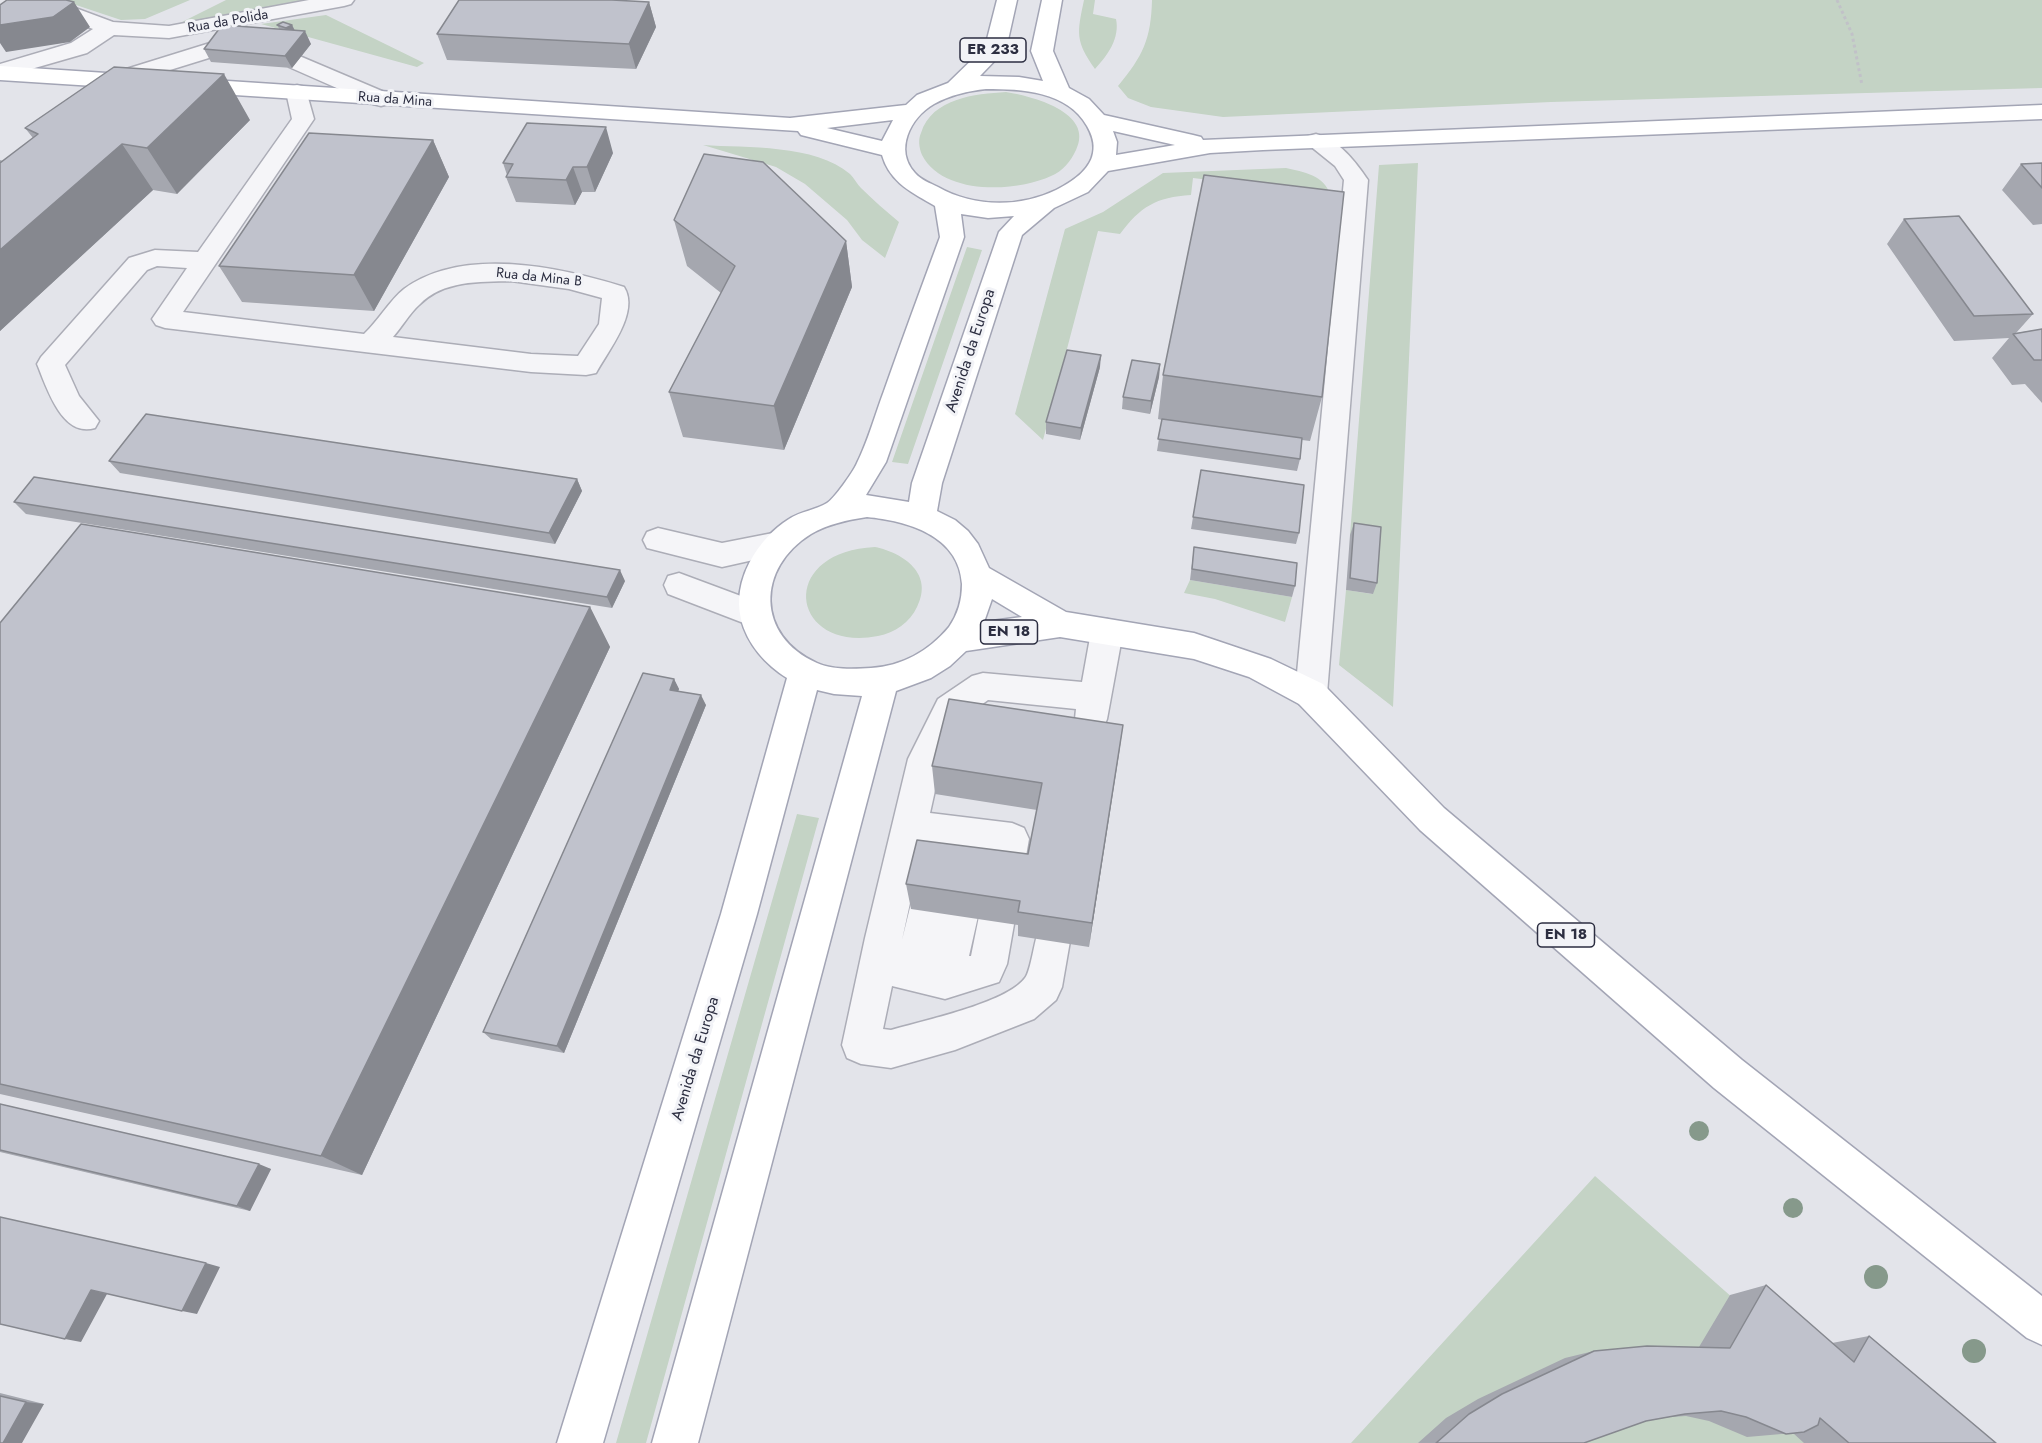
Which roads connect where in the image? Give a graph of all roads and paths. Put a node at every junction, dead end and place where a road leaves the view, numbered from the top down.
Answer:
1 (35, 0) edge
2 (344, 0) edge
3 (1007, 0) edge
4 (1052, 0) edge
5 (1837, 0) edge
6 (204, 5) dead end
7 (110, 28) junction
8 (154, 31) junction
9 (79, 48) junction
10 (220, 50) edge
11 (297, 62) dead end
12 (0, 72) edge
13 (66, 77) junction
14 (115, 80) junction
15 (957, 87) junction
16 (297, 92) junction
17 (1059, 92) junction
18 (338, 96) junction
19 (381, 99) junction
20 (912, 111) junction
21 (2042, 112) edge
22 (303, 119) junction
23 (1877, 119) junction
24 (1098, 121) junction
25 (790, 125) junction
26 (1316, 141) junction
27 (1210, 146) junction
28 (894, 151) junction
29 (1099, 165) junction
30 (947, 202) junction
31 (1045, 203) junction
32 (205, 261) junction
33 (370, 344) junction
34 (85, 421) dead end
35 (839, 510) junction
36 (922, 515) junction
37 (658, 540) dead end
38 (778, 544) junction
39 (977, 576) junction
40 (679, 585) dead end
41 (754, 614) junction
42 (1060, 624) junction
43 (1107, 632) junction
44 (958, 639) junction
45 (805, 673) junction
46 (882, 682) junction
47 (1311, 694) junction
48 (1095, 697) junction
49 (1086, 749) edge
50 (909, 826) junction
51 (883, 938) junction
52 (1052, 941) edge
53 (2042, 1323) edge
54 (580, 1443) edge
55 (675, 1443) edge

1 - 7 street, Rua da Polida
2 - 8 street, Rua da Polida
3 - 15 main road, ER 233
4 - 17 main road, ER 233
5 - 23 path
6 - 8 street
7 - 8 street, Rua da Polida
7 - 9 street
9 - 12 street
9 - 13 street
10 - 14 street
11 - 19 street
12 - 13 main road, Rua da Mina
13 - 14 main road, Rua da Mina
14 - 16 main road, Rua da Mina
15 - 17 main road
15 - 20 main road
16 - 18 main road, Rua da Mina
16 - 22 street
17 - 24 main road
18 - 19 main road, Rua da Mina
18 - 22 street
19 - 25 main road, Rua da Mina
20 - 25 main road
20 - 28 main road
21 - 23 main road
22 - 32 street, Rua da Mina B
23 - 26 main road
24 - 27 main road
24 - 29 main road
25 - 28 main road
26 - 27 main road
26 - 47 street
27 - 29 main road
28 - 30 main road
29 - 31 main road
30 - 31 main road
30 - 35 main road
31 - 36 main road, Avenida da Europa
32 - 33 street, Rua da Mina B
32 - 34 street
33 - 33 street, Rua da Mina B
35 - 36 main road
35 - 38 main road
36 - 39 main road
37 - 38 street
38 - 41 main road
39 - 42 main road, EN 18
39 - 44 main road
40 - 41 street
41 - 45 main road
42 - 43 main road, EN 18
42 - 44 main road, EN 18
43 - 47 main road, EN 18
43 - 48 street
44 - 46 main road
45 - 46 main road
45 - 54 main road, Avenida da Europa
46 - 55 main road
47 - 53 main road, EN 18
48 - 49 street
48 - 50 street
50 - 51 street
50 - 51 street
51 - 52 street

